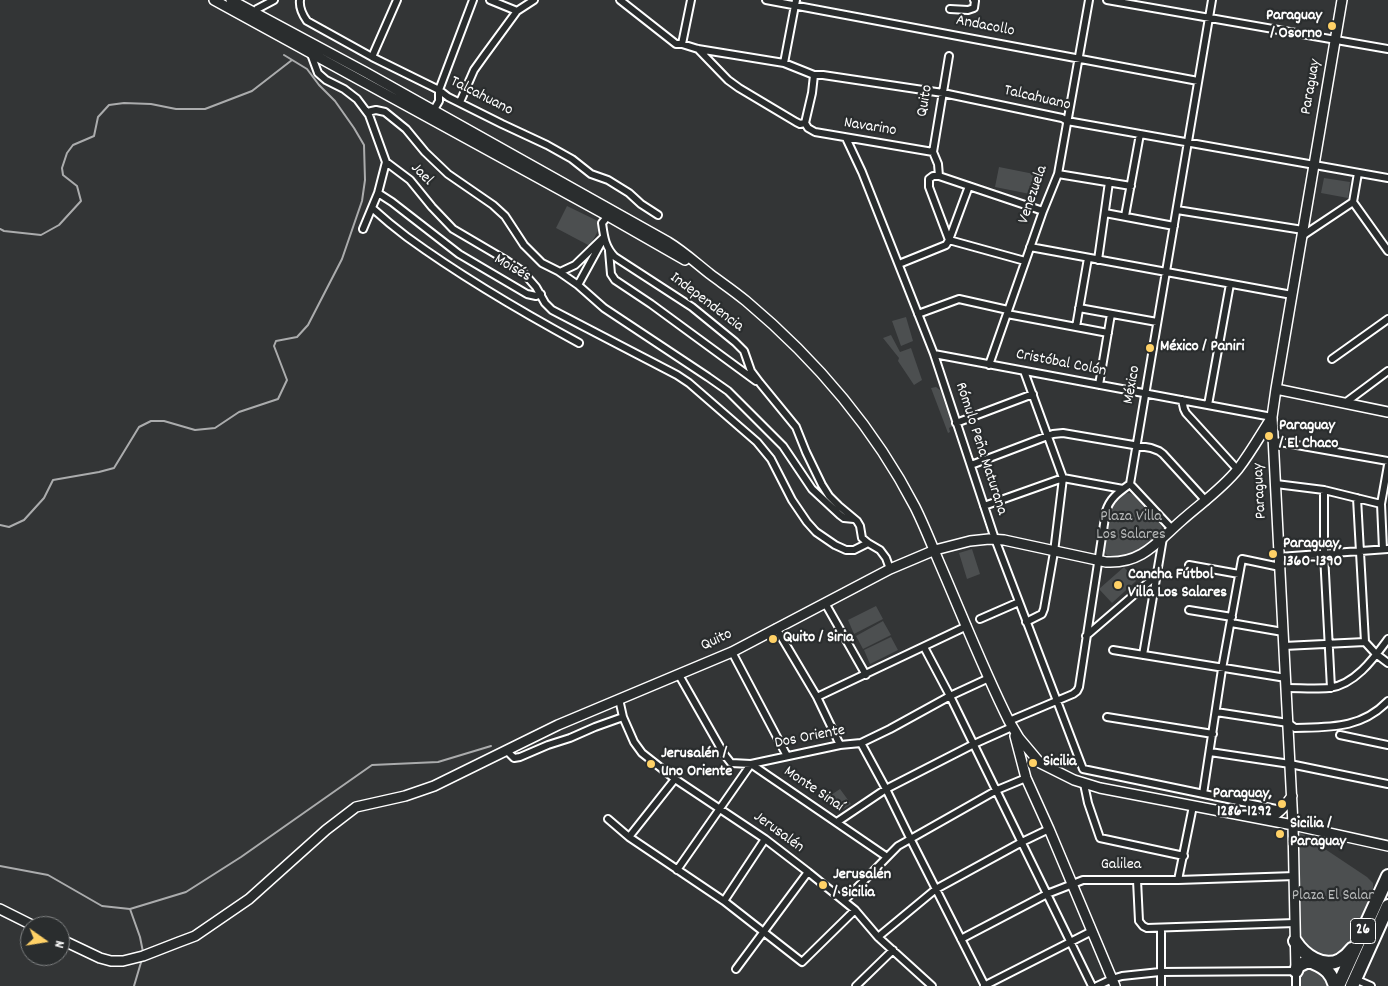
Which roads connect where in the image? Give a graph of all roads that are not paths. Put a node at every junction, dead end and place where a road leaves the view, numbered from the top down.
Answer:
1 (214, 0) edge
2 (231, 0) edge
3 (274, 0) edge
4 (300, 0) edge
5 (397, 0) edge
6 (473, 0) edge
7 (490, 0) edge
8 (534, 0) edge
9 (620, 0) edge
10 (691, 0) edge
11 (766, 0) edge
12 (974, 0) edge
13 (1088, 0) edge
14 (1107, 0) edge
15 (1212, 0) edge
16 (1342, 0) edge
17 (795, 3) edge
18 (950, 9) dead end
19 (517, 11) junction
20 (251, 16) junction
21 (1209, 17) junction
22 (1335, 39) junction
23 (682, 44) junction
24 (698, 49) junction
25 (1388, 49) edge
26 (311, 54) junction
27 (949, 56) dead end
28 (372, 57) junction
29 (1078, 59) junction
30 (784, 64) junction
31 (814, 75) junction
32 (1198, 80) junction
33 (439, 90) junction
34 (943, 93) junction
35 (448, 96) junction
36 (439, 101) junction
37 (460, 102) junction
38 (367, 112) junction
39 (431, 114) junction
40 (1067, 120) junction
41 (805, 123) junction
42 (1140, 134) junction
43 (846, 138) junction
44 (1188, 142) junction
45 (933, 152) junction
46 (386, 162) junction
47 (1314, 165) junction
48 (530, 169) junction
49 (1358, 173) junction
50 (1058, 174) junction
51 (939, 176) junction
52 (1388, 178) edge
53 (1109, 182) junction
54 (969, 186) junction
55 (1131, 186) junction
56 (378, 193) junction
57 (1354, 202) junction
58 (372, 208) junction
59 (1176, 210) junction
60 (1043, 212) junction
61 (1105, 213) junction
62 (658, 215) dead end
63 (608, 216) junction
64 (1125, 216) junction
65 (1174, 226) junction
66 (363, 229) dead end
67 (1302, 233) junction
68 (604, 238) junction
69 (950, 240) junction
70 (1030, 247) junction
71 (609, 251) junction
72 (1388, 251) edge
73 (1088, 258) junction
74 (1098, 260) junction
75 (1025, 261) junction
76 (899, 264) junction
77 (558, 271) junction
78 (1166, 272) junction
79 (710, 273) junction
80 (1230, 284) junction
81 (578, 285) junction
82 (541, 294) junction
83 (1292, 295) junction
84 (1079, 308) junction
85 (1008, 312) junction
86 (918, 314) junction
87 (1111, 314) junction
88 (1388, 319) edge
89 (1158, 322) junction
90 (1076, 327) junction
91 (1108, 333) junction
92 (579, 343) dead end
93 (934, 354) junction
94 (1332, 359) dead end
95 (989, 365) junction
96 (1024, 371) junction
97 (1388, 372) edge
98 (760, 383) junction
99 (1099, 385) junction
100 (1276, 389) junction
101 (1033, 394) junction
102 (1145, 394) junction
103 (1182, 400) junction
104 (1345, 403) junction
105 (1208, 405) junction
106 (1388, 412) edge
107 (1272, 417) junction
108 (956, 422) junction
109 (1048, 436) junction
110 (1274, 441) junction
111 (1137, 446) junction
112 (1388, 461) edge
113 (971, 465) junction
114 (1388, 465) edge
115 (1237, 470) junction
116 (1063, 478) junction
117 (1130, 484) junction
118 (1276, 484) junction
119 (1123, 489) junction
120 (1324, 490) junction
121 (1358, 498) junction
122 (1206, 501) junction
123 (1381, 504) junction
124 (984, 506) junction
125 (854, 519) junction
126 (1172, 529) junction
127 (1163, 538) junction
128 (995, 539) junction
129 (868, 543) junction
130 (1385, 549) edge
131 (935, 550) junction
132 (1360, 551) junction
133 (1054, 552) junction
134 (1324, 554) junction
135 (1280, 557) junction
136 (1097, 561) junction
137 (1189, 565) dead end
138 (1280, 567) junction
139 (890, 569) junction
140 (1157, 574) junction
141 (1239, 574) junction
142 (1019, 602) junction
143 (825, 603) junction
144 (1189, 610) dead end
145 (980, 619) dead end
146 (1232, 620) junction
147 (1026, 622) junction
148 (967, 626) junction
149 (776, 628) junction
150 (1283, 632) junction
151 (1086, 636) junction
152 (1388, 639) edge
153 (1365, 642) junction
154 (1329, 644) junction
155 (1284, 646) junction
156 (924, 647) junction
157 (1113, 650) dead end
158 (732, 652) junction
159 (1376, 654) junction
160 (1144, 656) junction
161 (1388, 663) edge
162 (1222, 668) junction
163 (866, 674) junction
164 (678, 675) junction
165 (989, 678) junction
166 (1286, 678) junction
167 (1286, 688) junction
168 (1331, 688) junction
169 (950, 696) junction
170 (817, 697) junction
171 (619, 699) junction
172 (1056, 700) junction
173 (1388, 701) edge
174 (1216, 712) junction
175 (1107, 716) dead end
176 (623, 717) junction
177 (1288, 723) junction
178 (1012, 726) junction
179 (1213, 734) junction
180 (1340, 736) dead end
181 (861, 743) junction
182 (974, 744) junction
183 (840, 745) junction
184 (1388, 745) edge
185 (507, 751) junction
186 (1210, 752) junction
187 (788, 756) junction
188 (751, 764) junction
189 (1290, 764) junction
190 (675, 778) junction
191 (1026, 778) junction
192 (1084, 784) junction
193 (1388, 784) edge
194 (886, 789) junction
195 (996, 790) junction
196 (1203, 794) junction
197 (1292, 796) junction
198 (1193, 806) junction
199 (721, 808) junction
200 (1282, 810) junction
201 (608, 819) dead end
202 (1265, 820) junction
203 (837, 822) junction
204 (1293, 825) junction
205 (1049, 829) junction
206 (629, 837) junction
207 (765, 838) junction
208 (910, 838) junction
209 (1022, 842) junction
210 (1388, 846) edge
211 (887, 856) junction
212 (1184, 856) junction
213 (677, 870) junction
214 (808, 872) junction
215 (1295, 876) junction
216 (1388, 876) edge
217 (1136, 880) junction
218 (1178, 880) junction
219 (1072, 883) junction
220 (936, 889) junction
221 (1047, 894) junction
222 (724, 900) junction
223 (844, 901) junction
224 (1388, 906) edge
225 (0, 909) edge
226 (855, 910) junction
227 (20, 919) edge
228 (1295, 922) junction
229 (1161, 928) junction
230 (1092, 930) junction
231 (764, 932) junction
232 (878, 937) junction
233 (961, 939) junction
234 (1070, 942) junction
235 (70, 944) edge
236 (1356, 945) junction
237 (1295, 946) junction
238 (893, 950) junction
239 (1311, 962) junction
240 (736, 969) dead end
241 (1296, 971) junction
242 (1160, 972) junction
243 (1113, 983) edge
244 (1354, 983) edge
245 (856, 986) edge
246 (932, 986) edge
247 (984, 986) edge
248 (1092, 986) edge
249 (1097, 986) edge
250 (1161, 986) edge
251 (1296, 986) edge
252 (1337, 986) edge
253 (1371, 986) edge

1 - 20 main road
2 - 20 main road
3 - 20 street
4 - 28 street, Talcahuano
5 - 28 street
6 - 33 street
7 - 19 street
8 - 19 street
9 - 23 street
10 - 23 street
11 - 17 street, Andacollo
12 - 18 street
13 - 29 street, Venezuela
14 - 21 street
15 - 21 street, México
16 - 22 main road, Paraguay
17 - 29 street, Andacollo
17 - 30 street
19 - 37 street
20 - 26 main road
20 - 39 main road
21 - 22 street
21 - 32 street, México
22 - 25 street
22 - 47 main road, Paraguay
23 - 24 street, Talcahuano
24 - 30 street, Talcahuano
24 - 41 street, Navarino
26 - 38 street, Jael
26 - 39 main road
27 - 34 street, Quito
28 - 33 street, Talcahuano
29 - 32 street, Andacollo
29 - 40 street, Venezuela
30 - 31 street, Talcahuano
31 - 34 street, Talcahuano
31 - 41 street
32 - 44 street, México
33 - 35 street, Talcahuano
33 - 36 street
34 - 40 street, Talcahuano
34 - 45 street, Quito
35 - 36 street
35 - 37 street, Talcahuano
36 - 39 street
37 - 62 street, Talcahuano
38 - 46 street, Jael
38 - 77 street
39 - 48 main road
40 - 42 street, Talcahuano
40 - 50 street, Venezuela
41 - 43 street, Navarino
42 - 44 street, Talcahuano
42 - 55 street
43 - 45 street, Navarino
43 - 76 street, Rómulo Peña Maturana
44 - 47 street, Talcahuano
44 - 59 street, México
45 - 51 street
46 - 56 street
46 - 82 street, Jael
47 - 49 street, Talcahuano
47 - 67 main road, Paraguay
48 - 63 main road
48 - 79 main road
49 - 52 street, Talcahuano
49 - 57 street
50 - 53 street
50 - 60 street, Venezuela
51 - 54 street
51 - 69 street
53 - 55 street
53 - 61 street
54 - 60 street
54 - 69 street
55 - 64 street
56 - 58 street
56 - 82 street, Moisés
57 - 67 street
57 - 72 street
58 - 66 street
58 - 92 street
59 - 65 street, México
59 - 67 street
60 - 70 street, Venezuela
61 - 64 street
61 - 74 street
63 - 68 street
63 - 79 main road
64 - 65 street
65 - 78 street, México
67 - 83 main road, Paraguay
68 - 71 street
68 - 77 street
68 - 81 street
69 - 75 street
69 - 76 street
70 - 73 street
70 - 75 street, Venezuela
71 - 98 street, Independencia
71 - 98 street
73 - 74 street
73 - 84 street
74 - 78 street
75 - 85 street, Venezuela
76 - 86 street, Rómulo Peña Maturana
77 - 81 street
78 - 80 street
78 - 89 street, México
79 - 131 main road
80 - 83 street
80 - 105 street
81 - 125 street
82 - 129 street, Moisés
83 - 100 main road, Paraguay
84 - 87 street
84 - 90 street
85 - 86 street
85 - 90 street
85 - 95 street, Venezuela
86 - 93 street, Rómulo Peña Maturana
87 - 89 street
87 - 91 street
88 - 94 street
89 - 102 street, México
90 - 91 street
91 - 99 street
93 - 95 street, Cristóbal Colón
93 - 108 street, Rómulo Peña Maturana
95 - 96 street, Cristóbal Colón
96 - 99 street, Cristóbal Colón
96 - 101 street
97 - 104 street
98 - 125 street, Independencia
99 - 102 street, Cristóbal Colón
100 - 104 main road
100 - 107 main road, Paraguay
101 - 108 street
101 - 109 street
102 - 103 street, Cristóbal Colón
102 - 111 street, México
103 - 105 street, Cristóbal Colón
103 - 115 street
104 - 106 main road
105 - 107 street, Cristóbal Colón
107 - 110 main road, Paraguay
107 - 115 main road, Quito
108 - 113 street, Rómulo Peña Maturana
109 - 111 street
109 - 113 street
109 - 116 street
110 - 112 street
110 - 118 main road, Paraguay
111 - 117 street, México
111 - 122 street
113 - 124 street, Rómulo Peña Maturana
114 - 123 street
115 - 122 main road, Quito
116 - 119 street
116 - 124 street
116 - 133 street
117 - 119 street
117 - 126 street
118 - 120 street
118 - 135 main road, Paraguay
119 - 136 street
120 - 121 street
120 - 134 street
121 - 123 street
121 - 132 street
122 - 126 main road, Quito
123 - 130 street
124 - 128 street, Rómulo Peña Maturana
125 - 129 street, Independencia
126 - 127 main road, Quito
127 - 136 main road, Quito
127 - 140 street
128 - 131 main road, Quito
128 - 133 main road, Quito
128 - 142 street, Rómulo Peña Maturana
129 - 139 street, Independencia
130 - 132 street
131 - 139 main road, Quito
131 - 148 main road
132 - 134 street
132 - 153 street
133 - 136 main road, Quito
133 - 147 street
134 - 135 street
134 - 154 street
135 - 138 main road, Paraguay
136 - 151 street
137 - 141 street
138 - 141 street
138 - 150 main road, Paraguay
139 - 143 main road, Quito
140 - 151 street
140 - 160 street
141 - 146 street
142 - 145 street
142 - 147 street, Rómulo Peña Maturana
143 - 149 main road, Quito
143 - 163 street
144 - 146 street
146 - 150 street
146 - 162 street
147 - 172 street, Rómulo Peña Maturana
148 - 156 street
148 - 165 main road
149 - 158 main road, Quito
149 - 170 street
150 - 155 main road, Paraguay
151 - 172 street
152 - 159 street
153 - 154 street
153 - 159 street
154 - 155 street
154 - 168 street
155 - 166 main road, Paraguay
156 - 163 street
156 - 169 street
157 - 160 street
158 - 164 main road, Quito
158 - 187 street
159 - 161 street
159 - 168 street
160 - 162 street
162 - 166 street
162 - 174 street
163 - 170 street
164 - 171 main road, Quito
164 - 188 street, Monte Sinaí
165 - 169 street, Dos Oriente
165 - 178 main road
166 - 167 main road, Paraguay
167 - 168 street
167 - 177 main road, Paraguay
169 - 181 street, Dos Oriente
169 - 182 street
170 - 183 street
171 - 176 street, Jerusalén
171 - 185 main road, Quito
172 - 178 street
172 - 196 street, Rómulo Peña Maturana
173 - 177 street
174 - 177 street
174 - 179 street
175 - 179 street
176 - 185 street
176 - 190 street, Jerusalén
177 - 189 main road, Paraguay
178 - 182 street
178 - 191 main road
178 - 192 main road
179 - 186 street
180 - 184 street
181 - 183 street, Dos Oriente
181 - 194 street
182 - 194 street
182 - 195 street
183 - 187 street, Dos Oriente
185 - 235 main road, Quito
186 - 189 street
186 - 196 street
187 - 188 street, Dos Oriente
188 - 199 street
188 - 203 street, Monte Sinaí
189 - 193 street
189 - 197 main road, Paraguay
190 - 199 street, Jerusalén
190 - 206 street
191 - 195 street
191 - 205 main road
192 - 198 main road
192 - 212 street
194 - 203 street
194 - 208 street
195 - 208 street
195 - 209 street
196 - 200 street
197 - 200 main road
197 - 204 main road, Paraguay
198 - 202 main road
198 - 212 street
199 - 207 street, Jerusalén
199 - 213 street
200 - 202 main road
201 - 206 street
202 - 204 main road
203 - 211 street, Monte Sinaí
204 - 210 main road
204 - 215 main road, Paraguay
205 - 209 street
205 - 219 main road
206 - 213 street
207 - 214 street, Jerusalén
207 - 222 street
208 - 211 street
208 - 220 street
209 - 220 street
209 - 221 street
211 - 223 street
212 - 218 street
213 - 222 street
214 - 223 street, Jerusalén
214 - 231 street
215 - 218 street, Galilea
215 - 228 main road, Paraguay
216 - 236 highway, 26
217 - 218 street, Galilea
217 - 219 street, Galilea
217 - 229 street
219 - 221 street, Galilea
219 - 230 main road
220 - 232 street
220 - 233 street
221 - 233 street, Galilea
221 - 234 street
222 - 231 street
223 - 226 street, Jerusalén
224 - 244 highway, 26
225 - 227 main road
226 - 231 street
226 - 232 street, Jerusalén
228 - 229 street
228 - 237 main road, Paraguay
229 - 242 street
230 - 234 street
230 - 243 main road
231 - 240 street
232 - 238 street, Jerusalén
233 - 247 street
234 - 247 street
234 - 248 street
236 - 237 highway
236 - 252 highway, 26
237 - 239 highway
237 - 241 main road, Paraguay
238 - 245 street
238 - 246 street, Jerusalén
239 - 241 highway
239 - 252 highway
241 - 242 street
241 - 251 street, Paraguay
242 - 243 street
242 - 250 street
243 - 249 street
244 - 253 street

